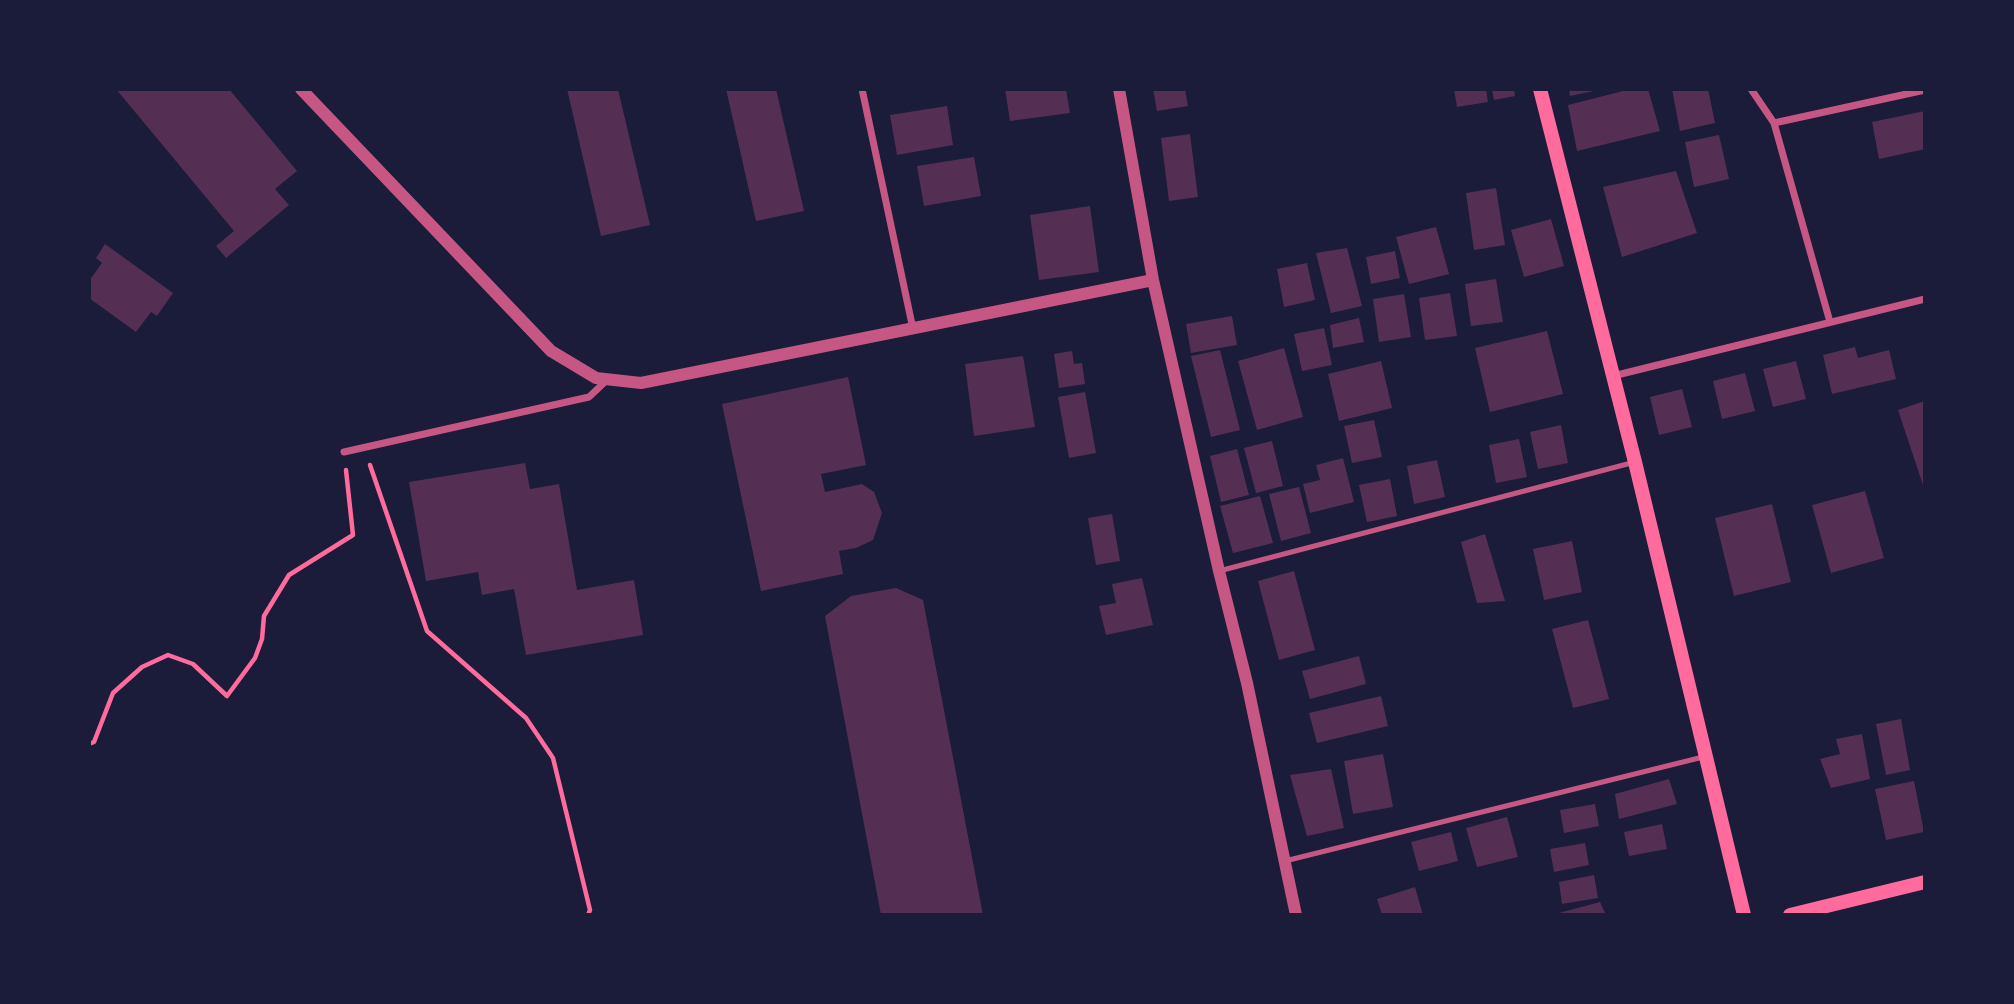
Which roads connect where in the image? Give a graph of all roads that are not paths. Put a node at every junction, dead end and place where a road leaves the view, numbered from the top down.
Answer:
1 (301, 89) edge
2 (862, 89) edge
3 (1119, 89) edge
4 (1540, 89) edge
5 (1751, 89) edge
6 (1925, 90) edge
7 (1774, 123) junction
8 (1153, 281) junction
9 (1925, 299) edge
10 (1830, 322) junction
11 (913, 330) junction
12 (1612, 377) junction
13 (609, 378) junction
14 (344, 452) road end
15 (1635, 462) junction
16 (1219, 571) junction
17 (1706, 756) junction
18 (1285, 861) junction
19 (1925, 882) edge
20 (1296, 915) edge
21 (1744, 915) edge
22 (1790, 915) edge

1 - 13 street
2 - 11 street
3 - 8 street
4 - 12 main road
5 - 7 street
6 - 7 street
7 - 10 street
8 - 11 street
8 - 16 street
9 - 10 street
10 - 12 street
11 - 13 street
12 - 15 main road
13 - 14 street
15 - 16 lane
15 - 17 main road
16 - 18 street
17 - 18 lane
17 - 21 main road
18 - 20 street
19 - 22 main road

